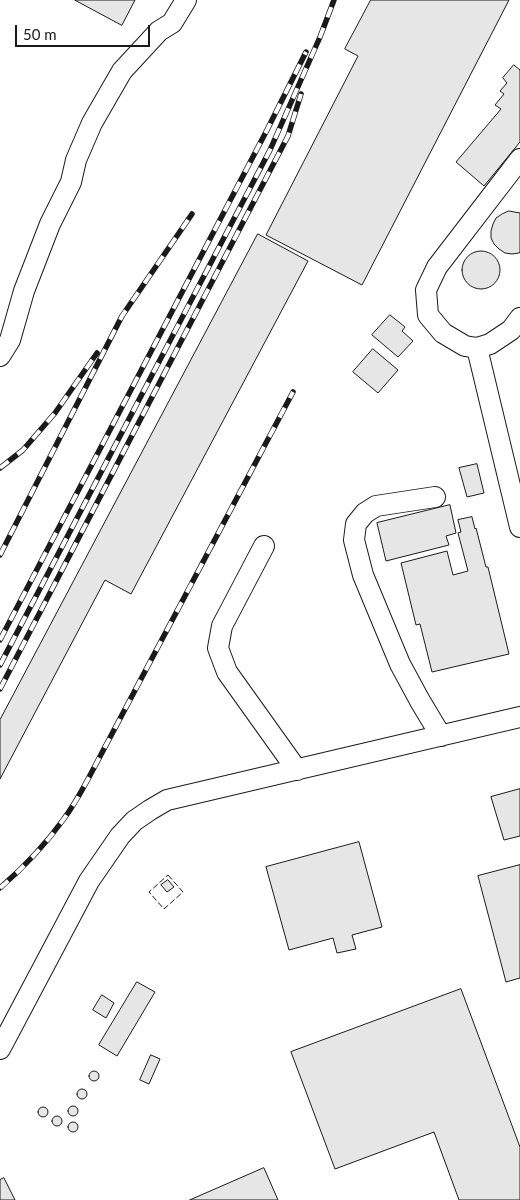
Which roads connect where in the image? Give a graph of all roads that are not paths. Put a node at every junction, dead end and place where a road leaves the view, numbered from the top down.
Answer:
1 (186, 0) edge
2 (520, 159) edge
3 (520, 318) edge
4 (476, 348) junction
5 (0, 356) edge
6 (435, 497) dead end
7 (520, 525) edge
8 (264, 546) dead end
9 (520, 717) edge
10 (441, 736) junction
11 (297, 770) junction
12 (0, 1049) edge

1 - 5 street
2 - 4 street
3 - 4 street
4 - 7 street
6 - 10 street
8 - 11 street
9 - 10 street
10 - 11 street
11 - 12 street

